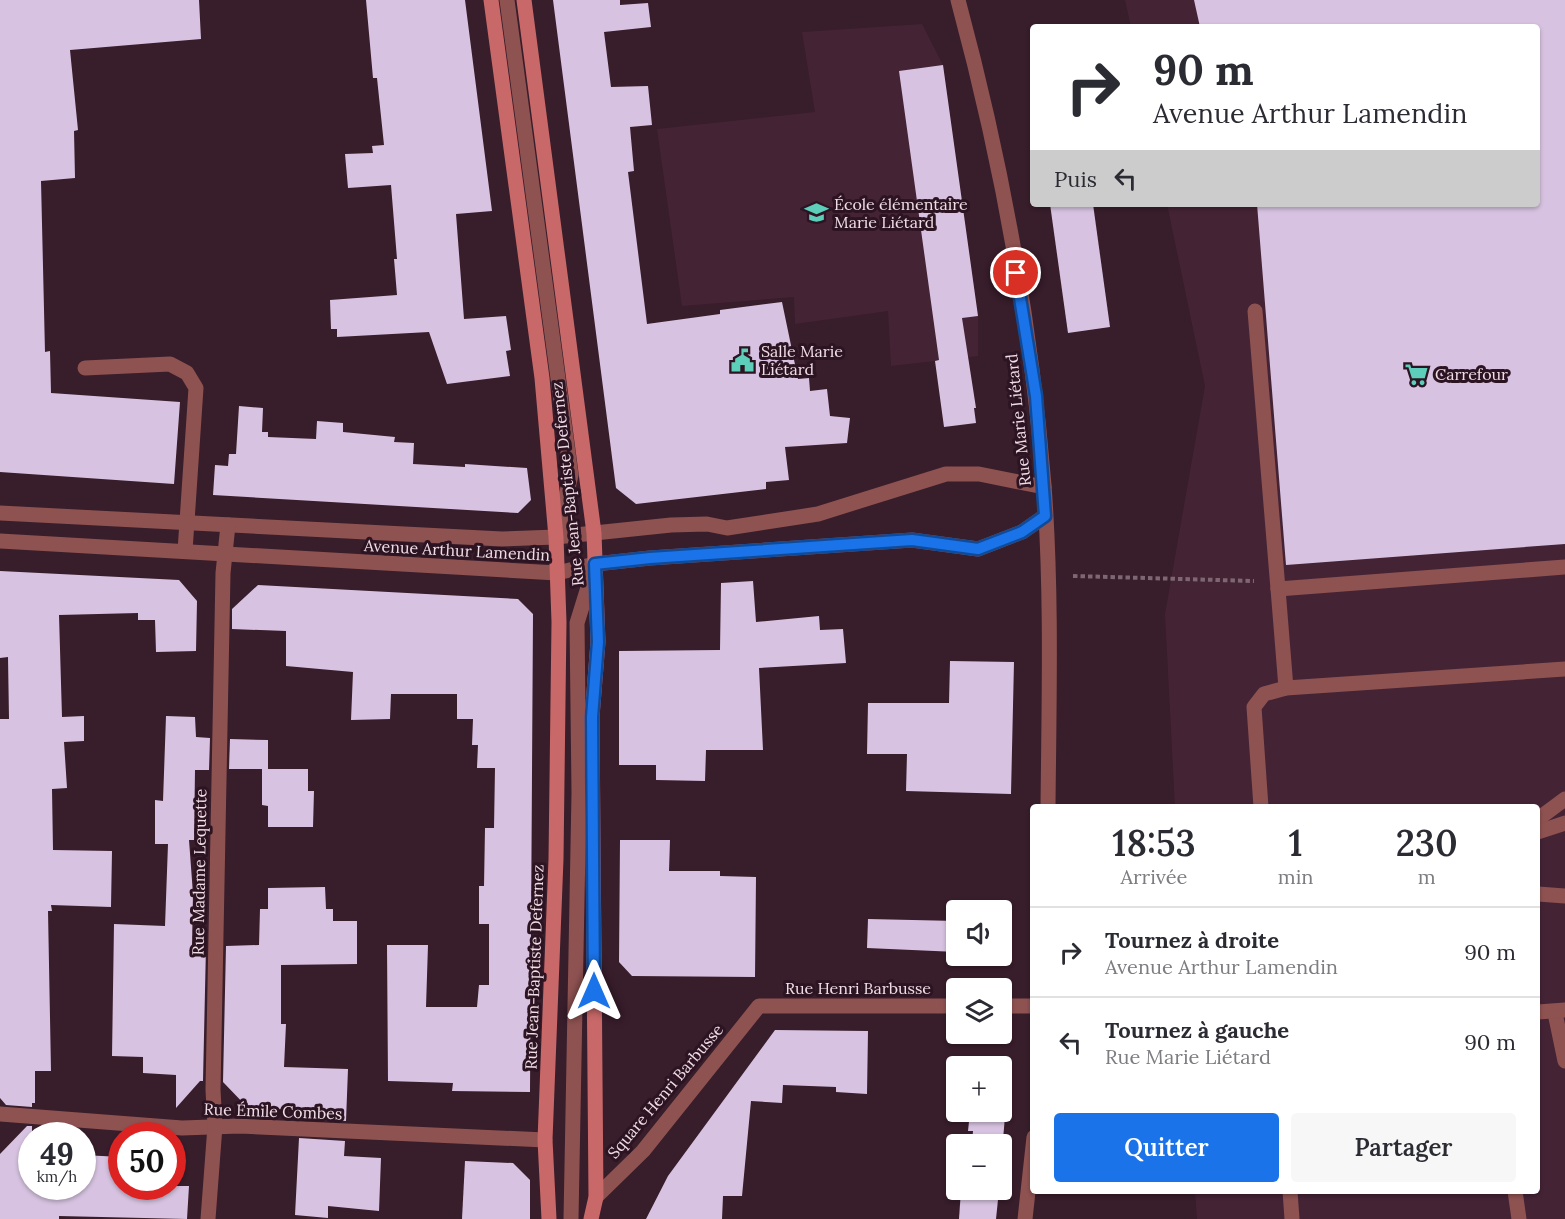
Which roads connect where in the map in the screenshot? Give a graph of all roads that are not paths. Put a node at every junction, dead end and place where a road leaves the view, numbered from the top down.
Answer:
1 (491, 0) edge
2 (507, 0) edge
3 (524, 0) edge
4 (958, 0) edge
5 (1254, 311) dead end
6 (85, 368) dead end
7 (1044, 487) junction
8 (0, 513) edge
9 (1045, 516) junction
10 (187, 523) junction
11 (228, 525) junction
12 (594, 533) junction
13 (556, 537) junction
14 (0, 541) edge
15 (185, 551) junction
16 (224, 553) junction
17 (595, 564) junction
18 (1565, 567) edge
19 (557, 573) junction
20 (1278, 589) junction
21 (1565, 669) edge
22 (1286, 688) junction
23 (1565, 799) edge
24 (1048, 804) edge
25 (1261, 804) edge
26 (1540, 818) edge
27 (1565, 823) edge
28 (1540, 831) edge
29 (1540, 894) edge
30 (1565, 896) edge
31 (759, 1006) joint
32 (946, 1006) edge
33 (1012, 1006) edge
34 (1030, 1006) edge
35 (1560, 1011) edge
36 (1540, 1012) edge
37 (1565, 1061) edge
38 (0, 1114) edge
39 (215, 1126) junction
40 (545, 1140) junction
41 (1030, 1173) edge
42 (1290, 1194) edge
43 (1515, 1194) edge
44 (596, 1197) junction
45 (208, 1219) edge
46 (549, 1219) edge
47 (571, 1219) edge
48 (591, 1219) edge
49 (1025, 1219) edge
50 (1292, 1219) edge
51 (1519, 1219) edge

1 - 13 main road, Rue Jean-Baptiste Defernez
2 - 13 street
3 - 12 main road, Rue Jean-Baptiste Defernez
4 - 7 street, Rue Marie Liétard
5 - 20 street
6 - 10 street
7 - 9 street, Rue Marie Liétard
7 - 12 street
8 - 10 street
9 - 17 street, Avenue Arthur Lamendin
9 - 24 street, Rue Marie Liétard
10 - 11 street
10 - 15 street
11 - 13 street
11 - 16 street, Rue Madame Lequette
12 - 13 street
12 - 17 main road, Rue Jean-Baptiste Defernez
13 - 19 main road, Rue Jean-Baptiste Defernez
14 - 15 street, Avenue Arthur Lamendin
15 - 16 street, Avenue Arthur Lamendin
16 - 19 street, Avenue Arthur Lamendin
16 - 39 street, Rue Madame Lequette
17 - 19 street, Avenue Arthur Lamendin
17 - 44 main road, Rue Jean-Baptiste Defernez
17 - 47 street
18 - 20 street
19 - 40 main road, Rue Jean-Baptiste Defernez
20 - 22 street
21 - 22 street
22 - 25 street
23 - 26 street
27 - 28 street
29 - 30 street
31 - 32 street, Rue Henri Barbusse
31 - 44 street, Square Henri Barbusse
33 - 34 street
35 - 36 street
35 - 37 street
38 - 39 street, Rue Émile Combes
39 - 40 street, Rue Émile Combes
39 - 45 street, Rue Madame Lequette
40 - 46 main road, Rue Jean-Baptiste Defernez
41 - 49 street
42 - 50 street
43 - 51 street
44 - 48 main road, Rue Jean-Baptiste Defernez

